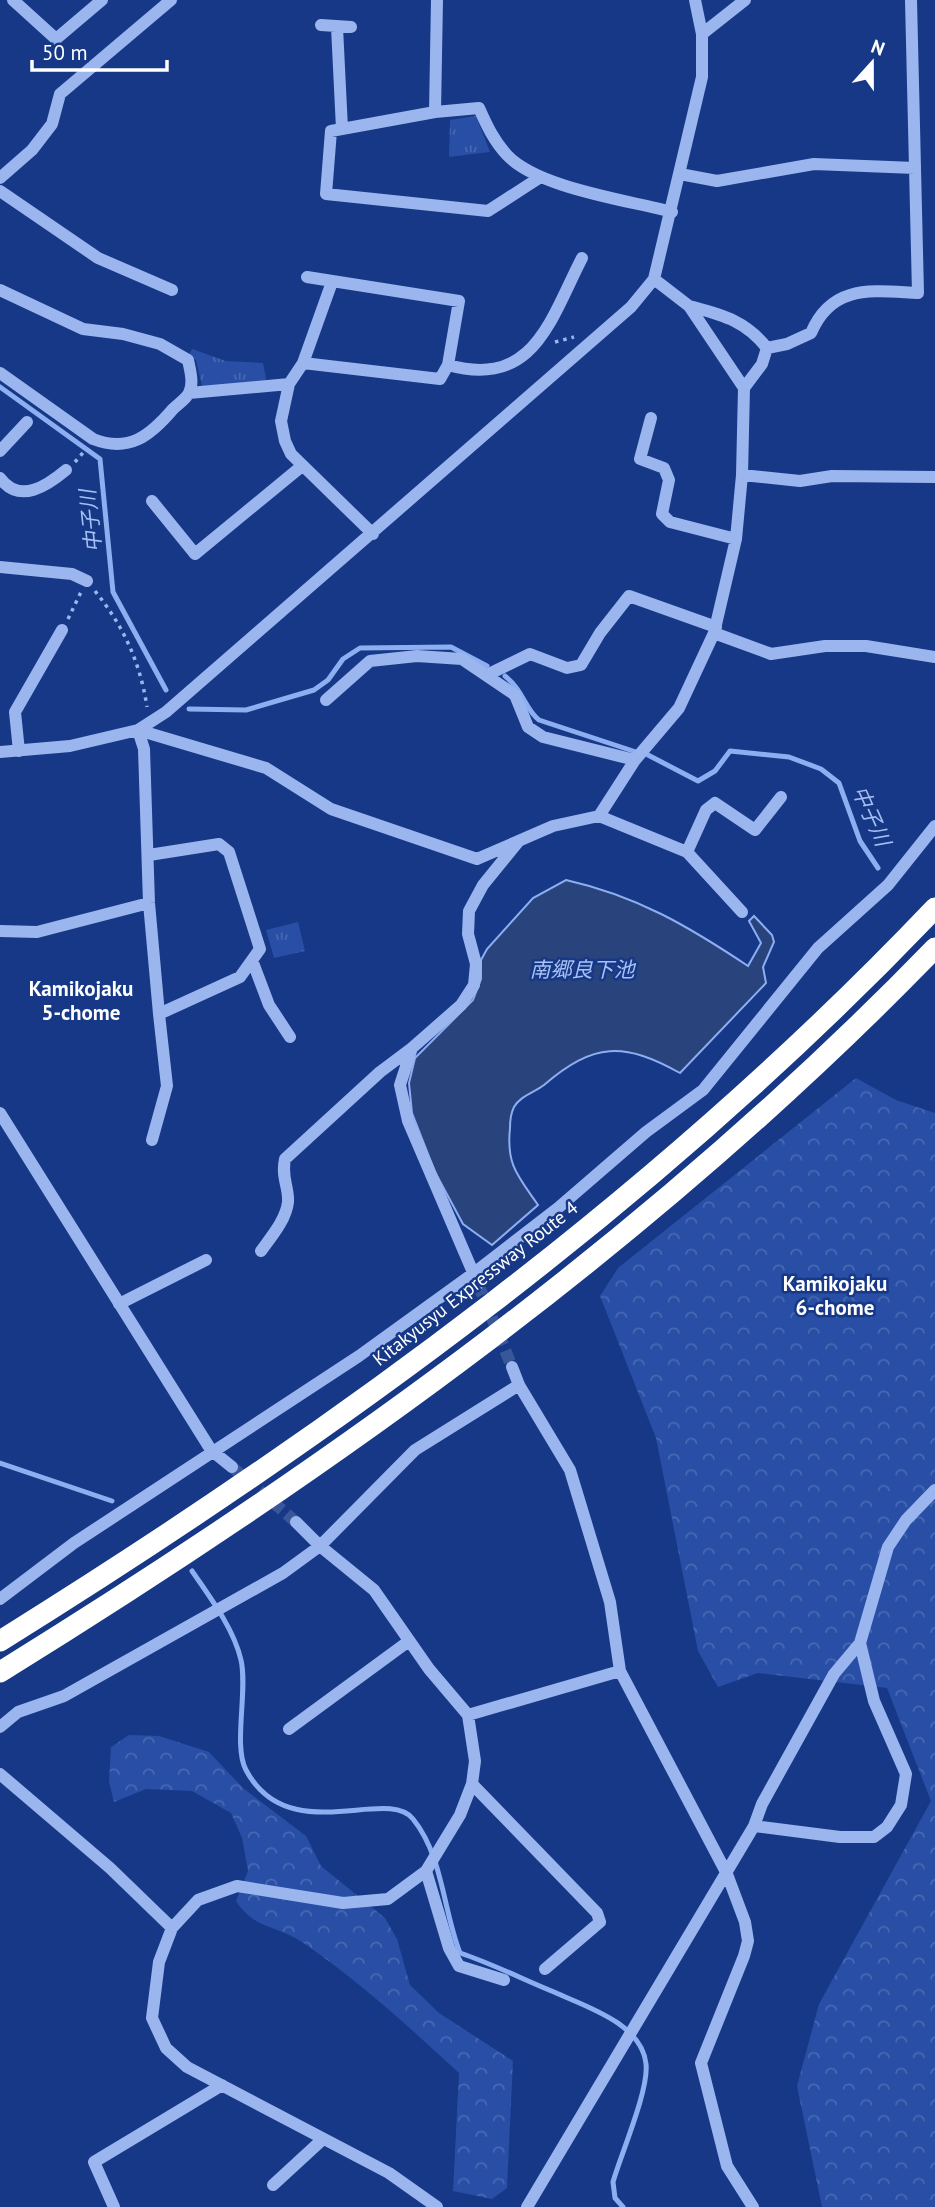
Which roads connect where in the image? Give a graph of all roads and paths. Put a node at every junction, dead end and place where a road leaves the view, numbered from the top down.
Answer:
1 (102, 0) edge
2 (172, 0) edge
3 (437, 0) edge
4 (695, 0) edge
5 (745, 0) edge
6 (911, 0) edge
7 (19, 2) edge
8 (321, 25) dead end
9 (337, 27) junction
10 (351, 27) dead end
11 (702, 34) junction
12 (435, 113) junction
13 (342, 129) junction
14 (915, 168) junction
15 (680, 174) junction
16 (539, 177) junction
17 (0, 178) edge
18 (0, 191) edge
19 (672, 212) junction
20 (582, 258) dead end
21 (307, 277) dead end
22 (654, 279) junction
23 (332, 282) junction
24 (0, 290) edge
25 (173, 290) dead end
26 (689, 306) junction
27 (767, 348) junction
28 (303, 363) junction
29 (448, 365) junction
30 (0, 373) edge
31 (289, 384) junction
32 (744, 388) junction
33 (189, 393) junction
34 (651, 418) dead end
35 (27, 422) dead end
36 (0, 451) edge
37 (302, 466) junction
38 (66, 471) dead end
39 (742, 475) junction
40 (935, 477) edge
41 (0, 478) edge
42 (152, 501) dead end
43 (373, 534) junction
44 (736, 539) junction
45 (0, 567) edge
46 (87, 581) junction
47 (62, 630) joint
48 (715, 630) junction
49 (935, 657) edge
50 (489, 674) junction
51 (326, 701) dead end
52 (144, 727) junction
53 (19, 751) junction
54 (0, 752) edge
55 (635, 760) junction
56 (781, 797) dead end
57 (598, 816) junction
58 (935, 827) edge
59 (521, 839) junction
60 (687, 852) junction
61 (149, 855) junction
62 (149, 903) junction
63 (935, 908) edge
64 (742, 912) dead end
65 (0, 931) edge
66 (935, 948) edge
67 (252, 960) junction
68 (159, 1014) junction
69 (290, 1037) dead end
70 (412, 1048) junction
71 (0, 1113) edge
72 (152, 1140) dead end
73 (261, 1251) dead end
74 (206, 1260) dead end
75 (476, 1279) junction
76 (119, 1304) junction
77 (512, 1367) tunnel mouth
78 (519, 1385) junction
79 (211, 1450) junction
80 (232, 1467) tunnel mouth
81 (935, 1490) edge
82 (296, 1522) tunnel mouth
83 (320, 1546) junction
84 (0, 1599) edge
85 (0, 1641) edge
86 (409, 1641) junction
87 (860, 1643) junction
88 (620, 1671) junction
89 (0, 1672) edge
90 (468, 1716) junction
91 (0, 1727) edge
92 (289, 1729) dead end
93 (0, 1774) edge
94 (472, 1784) junction
95 (754, 1826) junction
96 (428, 1867) junction
97 (727, 1874) junction
98 (172, 1928) junction
99 (545, 1969) dead end
100 (505, 1980) dead end
101 (222, 2085) junction
102 (323, 2139) junction
103 (274, 2185) dead end
104 (114, 2207) edge
105 (437, 2207) edge
106 (527, 2207) edge
107 (753, 2207) edge

1 - 7 street
2 - 17 street
3 - 12 street
4 - 11 street
5 - 11 street
6 - 14 street
8 - 9 street
9 - 10 street
9 - 13 street
11 - 15 street
12 - 13 street
12 - 16 street
13 - 16 street
14 - 15 street
14 - 27 street
15 - 19 street
16 - 19 street
18 - 25 street
19 - 22 street
20 - 29 street
21 - 23 street
22 - 26 street
22 - 43 street
23 - 28 street
23 - 29 street
24 - 33 street
26 - 27 street
26 - 32 street
27 - 32 street
28 - 29 street
28 - 31 street
30 - 33 street
31 - 33 street
31 - 37 street
32 - 39 street
34 - 44 street
35 - 36 street
37 - 42 street
37 - 43 street
38 - 41 street
39 - 40 street
39 - 44 street
43 - 52 street
44 - 48 street
45 - 46 street
46 - 47 path
46 - 52 path
47 - 53 street
48 - 49 street
48 - 50 street
48 - 55 street
50 - 51 street
50 - 55 street
52 - 53 street
52 - 59 street
52 - 61 street
53 - 54 street
55 - 57 street
56 - 60 street
57 - 59 street
57 - 60 street
58 - 75 street
59 - 70 street
60 - 64 street
61 - 62 street
61 - 67 street
62 - 65 street
62 - 68 street
63 - 85 highway, Kitakyusyu Expressway Route 4
66 - 89 highway
67 - 68 street
67 - 69 street
68 - 72 street
70 - 73 street
70 - 75 street
71 - 76 street
74 - 76 street
75 - 79 street
76 - 79 street
77 - 78 street
78 - 83 street
78 - 88 street
79 - 80 street
79 - 84 street
81 - 87 street
82 - 83 street
83 - 86 street
83 - 91 street
86 - 90 street
86 - 92 street
87 - 95 street
87 - 95 street
88 - 90 street
88 - 97 street
90 - 94 street
93 - 98 street
94 - 96 street
94 - 99 street
95 - 97 street
96 - 98 street
96 - 100 street
97 - 106 street
97 - 107 street
98 - 101 street
101 - 102 street
101 - 104 street
102 - 103 street
102 - 105 street

